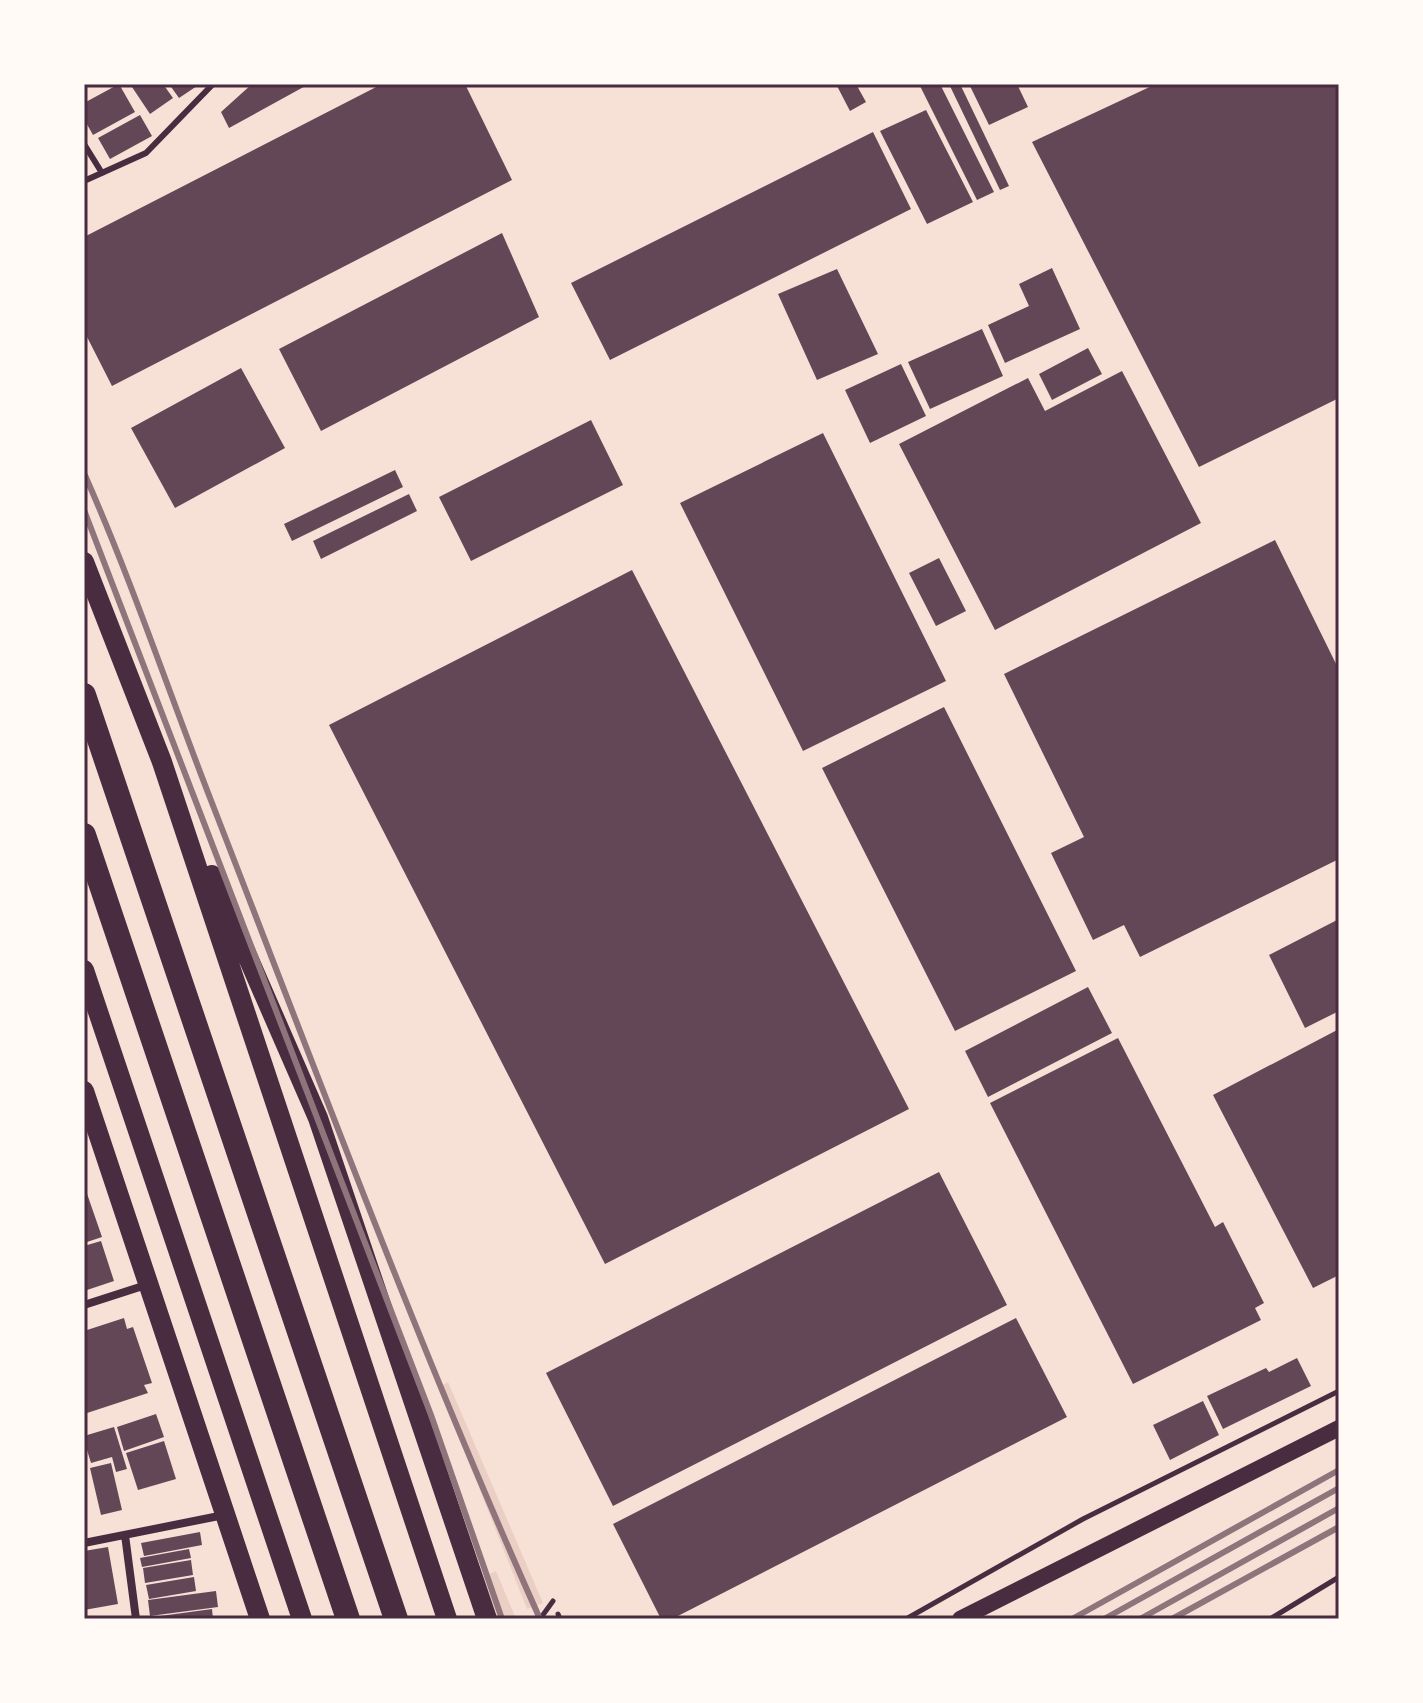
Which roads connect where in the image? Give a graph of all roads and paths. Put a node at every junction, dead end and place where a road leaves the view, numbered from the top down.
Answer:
1 (213, 84) edge
2 (84, 144) edge
3 (102, 173) junction
4 (84, 181) edge
5 (84, 562) edge
6 (84, 695) edge
7 (162, 762) junction
8 (84, 835) edge
9 (84, 970) edge
10 (85, 1097) edge
11 (146, 1285) junction
12 (84, 1305) edge
13 (1339, 1391) edge
14 (1339, 1428) edge
15 (225, 1515) junction
16 (125, 1535) junction
17 (84, 1543) edge
18 (1339, 1577) edge
19 (553, 1601) dead end
20 (136, 1619) edge
21 (260, 1619) edge
22 (302, 1619) edge
23 (348, 1619) edge
24 (396, 1619) edge
25 (447, 1619) edge
26 (487, 1619) edge
27 (540, 1619) edge
28 (906, 1619) edge
29 (960, 1619) edge
30 (1270, 1619) edge

1 - 3 lane
2 - 3 lane
3 - 4 lane
5 - 7 main road
6 - 24 highway
7 - 25 main road
7 - 26 main road
8 - 23 highway
9 - 22 main road
10 - 11 main road
11 - 12 street
11 - 15 main road
13 - 28 path
14 - 29 main road
15 - 16 street
15 - 21 main road
16 - 17 street
16 - 20 street
18 - 30 path
19 - 27 path

